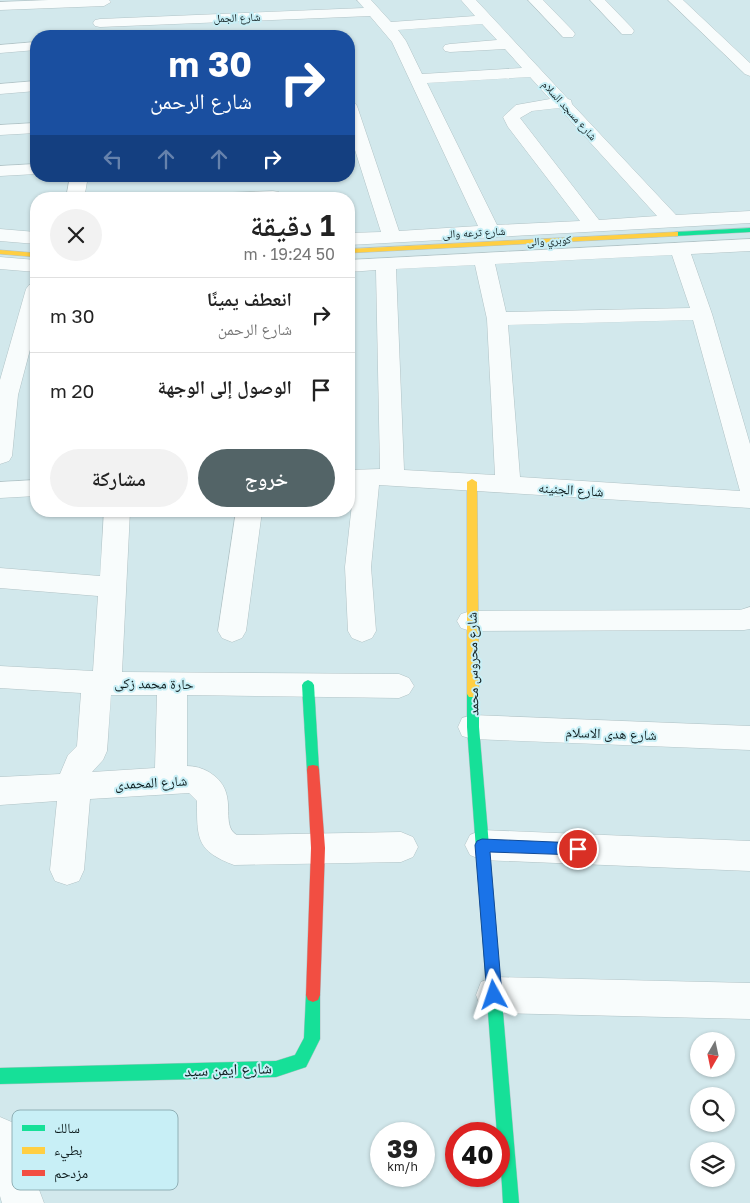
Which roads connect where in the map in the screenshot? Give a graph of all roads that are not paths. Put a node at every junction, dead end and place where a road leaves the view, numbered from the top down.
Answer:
1 (468, 0) edge
2 (535, 0) edge
3 (597, 0) edge
4 (676, 0) edge
5 (105, 1) edge
6 (0, 6) edge
7 (369, 6) edge
8 (82, 18) dead end
9 (487, 20) junction
10 (100, 26) edge
11 (388, 27) junction
12 (627, 31) dead end
13 (568, 34) dead end
14 (510, 44) junction
15 (30, 46) edge
16 (20, 47) junction
17 (450, 48) dead end
18 (0, 49) edge
19 (16, 66) dead end
20 (750, 71) edge
21 (536, 72) junction
22 (418, 79) junction
23 (30, 86) edge
24 (0, 89) edge
25 (565, 103) junction
26 (355, 124) edge
27 (30, 128) edge
28 (0, 130) edge
29 (30, 169) edge
30 (0, 171) edge
31 (750, 217) edge
32 (671, 221) junction
33 (593, 225) junction
34 (750, 230) edge
35 (490, 231) junction
36 (0, 235) edge
37 (392, 237) junction
38 (750, 237) edge
39 (30, 238) edge
40 (355, 239) edge
41 (750, 245) edge
42 (680, 249) junction
43 (0, 251) edge
44 (355, 252) edge
45 (355, 252) edge
46 (30, 254) edge
47 (484, 259) junction
48 (0, 263) edge
49 (386, 264) junction
50 (30, 266) edge
51 (355, 266) edge
52 (30, 302) edge
53 (702, 314) junction
54 (496, 319) junction
55 (10, 347) edge
56 (4, 395) edge
57 (0, 449) edge
58 (392, 477) junction
59 (358, 478) edge
60 (472, 482) junction
61 (508, 485) junction
62 (750, 487) edge
63 (30, 488) edge
64 (0, 490) edge
65 (750, 500) edge
66 (117, 517) edge
67 (248, 517) edge
68 (0, 578) edge
69 (112, 587) junction
70 (750, 617) edge
71 (471, 621) junction
72 (232, 631) dead end
73 (362, 631) dead end
74 (0, 676) edge
75 (102, 682) junction
76 (172, 683) junction
77 (308, 685) junction
78 (399, 686) dead end
79 (473, 727) junction
80 (750, 738) edge
81 (171, 780) junction
82 (75, 786) junction
83 (0, 791) edge
84 (482, 845) junction
85 (402, 846) dead end
86 (318, 848) junction
87 (750, 856) edge
88 (67, 870) dead end
89 (494, 995) junction
90 (750, 1001) edge
91 (0, 1076) edge
92 (0, 1137) edge
93 (12, 1171) edge
94 (18, 1190) edge
95 (23, 1203) edge
96 (511, 1203) edge

1 - 9 street, شارع مسجد السلام
2 - 13 street
3 - 12 street
4 - 20 street
5 - 6 street
5 - 10 street
7 - 10 street, شارع الجمل
7 - 11 street
8 - 10 street, شارع الجمل
9 - 11 street
9 - 14 street, شارع مسجد السلام
11 - 22 street
14 - 17 street
14 - 21 street, شارع مسجد السلام
15 - 16 street
16 - 18 street
16 - 19 street
21 - 22 street
21 - 25 street, شارع مسجد السلام
22 - 35 street
23 - 24 street
25 - 32 street, شارع مسجد السلام
25 - 33 street
26 - 37 street
27 - 28 street
29 - 30 street
31 - 32 street, شارع ترعه والى
32 - 33 street, شارع ترعه والى
33 - 35 street, شارع ترعه والى
34 - 44 street, كوبري والى
35 - 37 street, شارع ترعه والى
36 - 39 street
37 - 40 street, شارع ترعه والى
38 - 45 street, كوبري والى
41 - 42 street
42 - 47 street
42 - 53 street
43 - 46 street
47 - 49 street
47 - 54 street
48 - 50 street
49 - 51 street
49 - 58 street
52 - 55 street
53 - 54 street
53 - 62 street
54 - 61 street
55 - 56 street
56 - 57 street
58 - 59 street, شارع الجنينه
58 - 60 street, شارع الجنينه
59 - 73 street
60 - 61 street, شارع الجنينه
60 - 71 street, شارع محروس محمد
61 - 65 street, شارع الجنينه
63 - 64 street
66 - 69 street
67 - 72 street
68 - 69 street
69 - 75 street
70 - 71 street
71 - 79 street, شارع محروس محمد
74 - 75 street, حارة محمد زكى
75 - 76 street, حارة محمد زكى
75 - 82 street
76 - 77 street, حارة محمد زكى
76 - 81 street
77 - 78 street, حارة محمد زكى
77 - 86 street
79 - 80 street, شارع هدى الاسلام
79 - 84 street, شارع محروس محمد
81 - 82 street, شارع المحمدى
81 - 86 street, شارع المحمدى
82 - 83 street, شارع المحمدى
82 - 88 street
84 - 87 street
84 - 89 street, شارع محروس محمد
85 - 86 street, شارع المحمدى
86 - 91 street, شارع ايمن سيد
89 - 90 street
89 - 96 street, شارع محروس محمد
92 - 93 street
94 - 95 street

